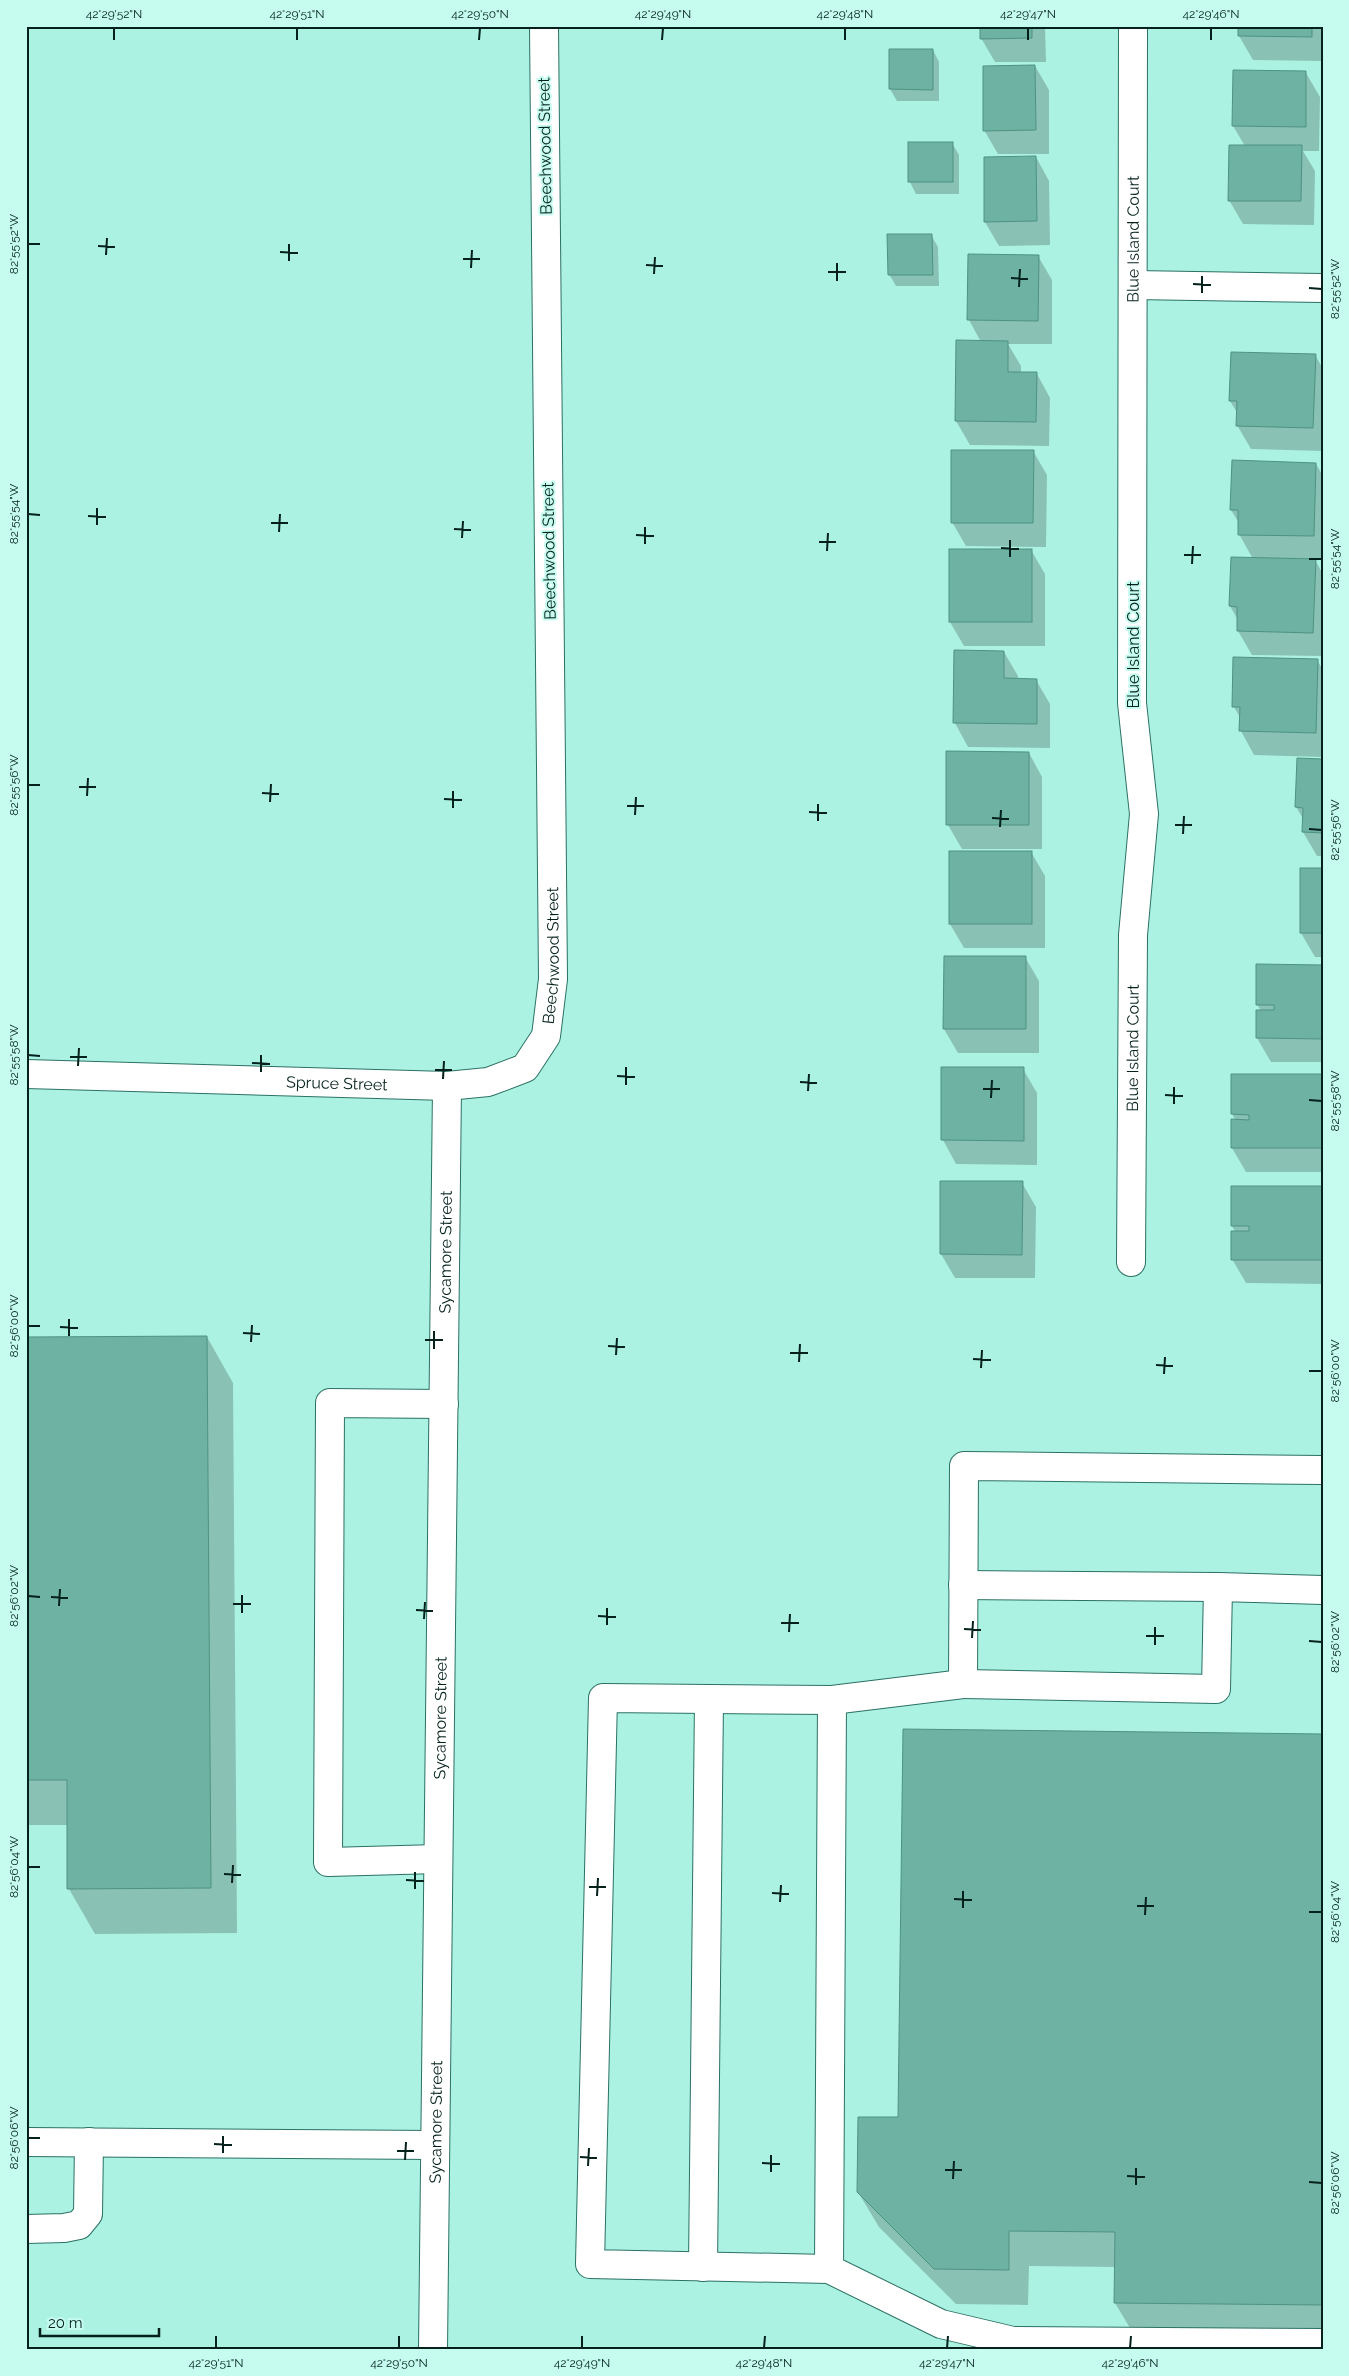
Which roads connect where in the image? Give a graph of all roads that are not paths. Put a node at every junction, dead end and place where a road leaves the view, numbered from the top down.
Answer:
1 (544, 26) edge
2 (1134, 26) edge
3 (1134, 285) junction
4 (1323, 288) edge
5 (525, 1068) joint
6 (26, 1074) edge
7 (447, 1086) junction
8 (1130, 1262) dead end
9 (444, 1404) junction
10 (1323, 1470) edge
11 (963, 1585) junction
12 (1218, 1588) junction
13 (1323, 1590) edge
14 (963, 1684) junction
15 (709, 1699) junction
16 (832, 1700) junction
17 (438, 1859) junction
18 (26, 2142) edge
19 (89, 2142) junction
20 (435, 2145) junction
21 (26, 2229) edge
22 (703, 2267) junction
23 (829, 2269) junction
24 (1323, 2344) edge
25 (1013, 2345) edge
26 (1134, 2346) edge
27 (1245, 2346) edge
28 (433, 2350) edge

1 - 5 street, Beechwood Street
2 - 3 street, Blue Island Court
3 - 4 street
3 - 8 street, Blue Island Court
5 - 7 street, Spruce Street
6 - 7 street, Spruce Street
7 - 9 street, Sycamore Street
9 - 17 street, Sycamore Street
9 - 17 street
10 - 11 street
11 - 12 street
11 - 14 street
12 - 13 street
12 - 14 street
14 - 16 street
15 - 16 street
15 - 22 street
15 - 22 street
16 - 23 street
17 - 20 street, Sycamore Street
18 - 19 street
19 - 20 street
19 - 21 street
20 - 28 street, Sycamore Street
22 - 23 street
23 - 25 street
24 - 27 street
25 - 26 street
26 - 27 street

